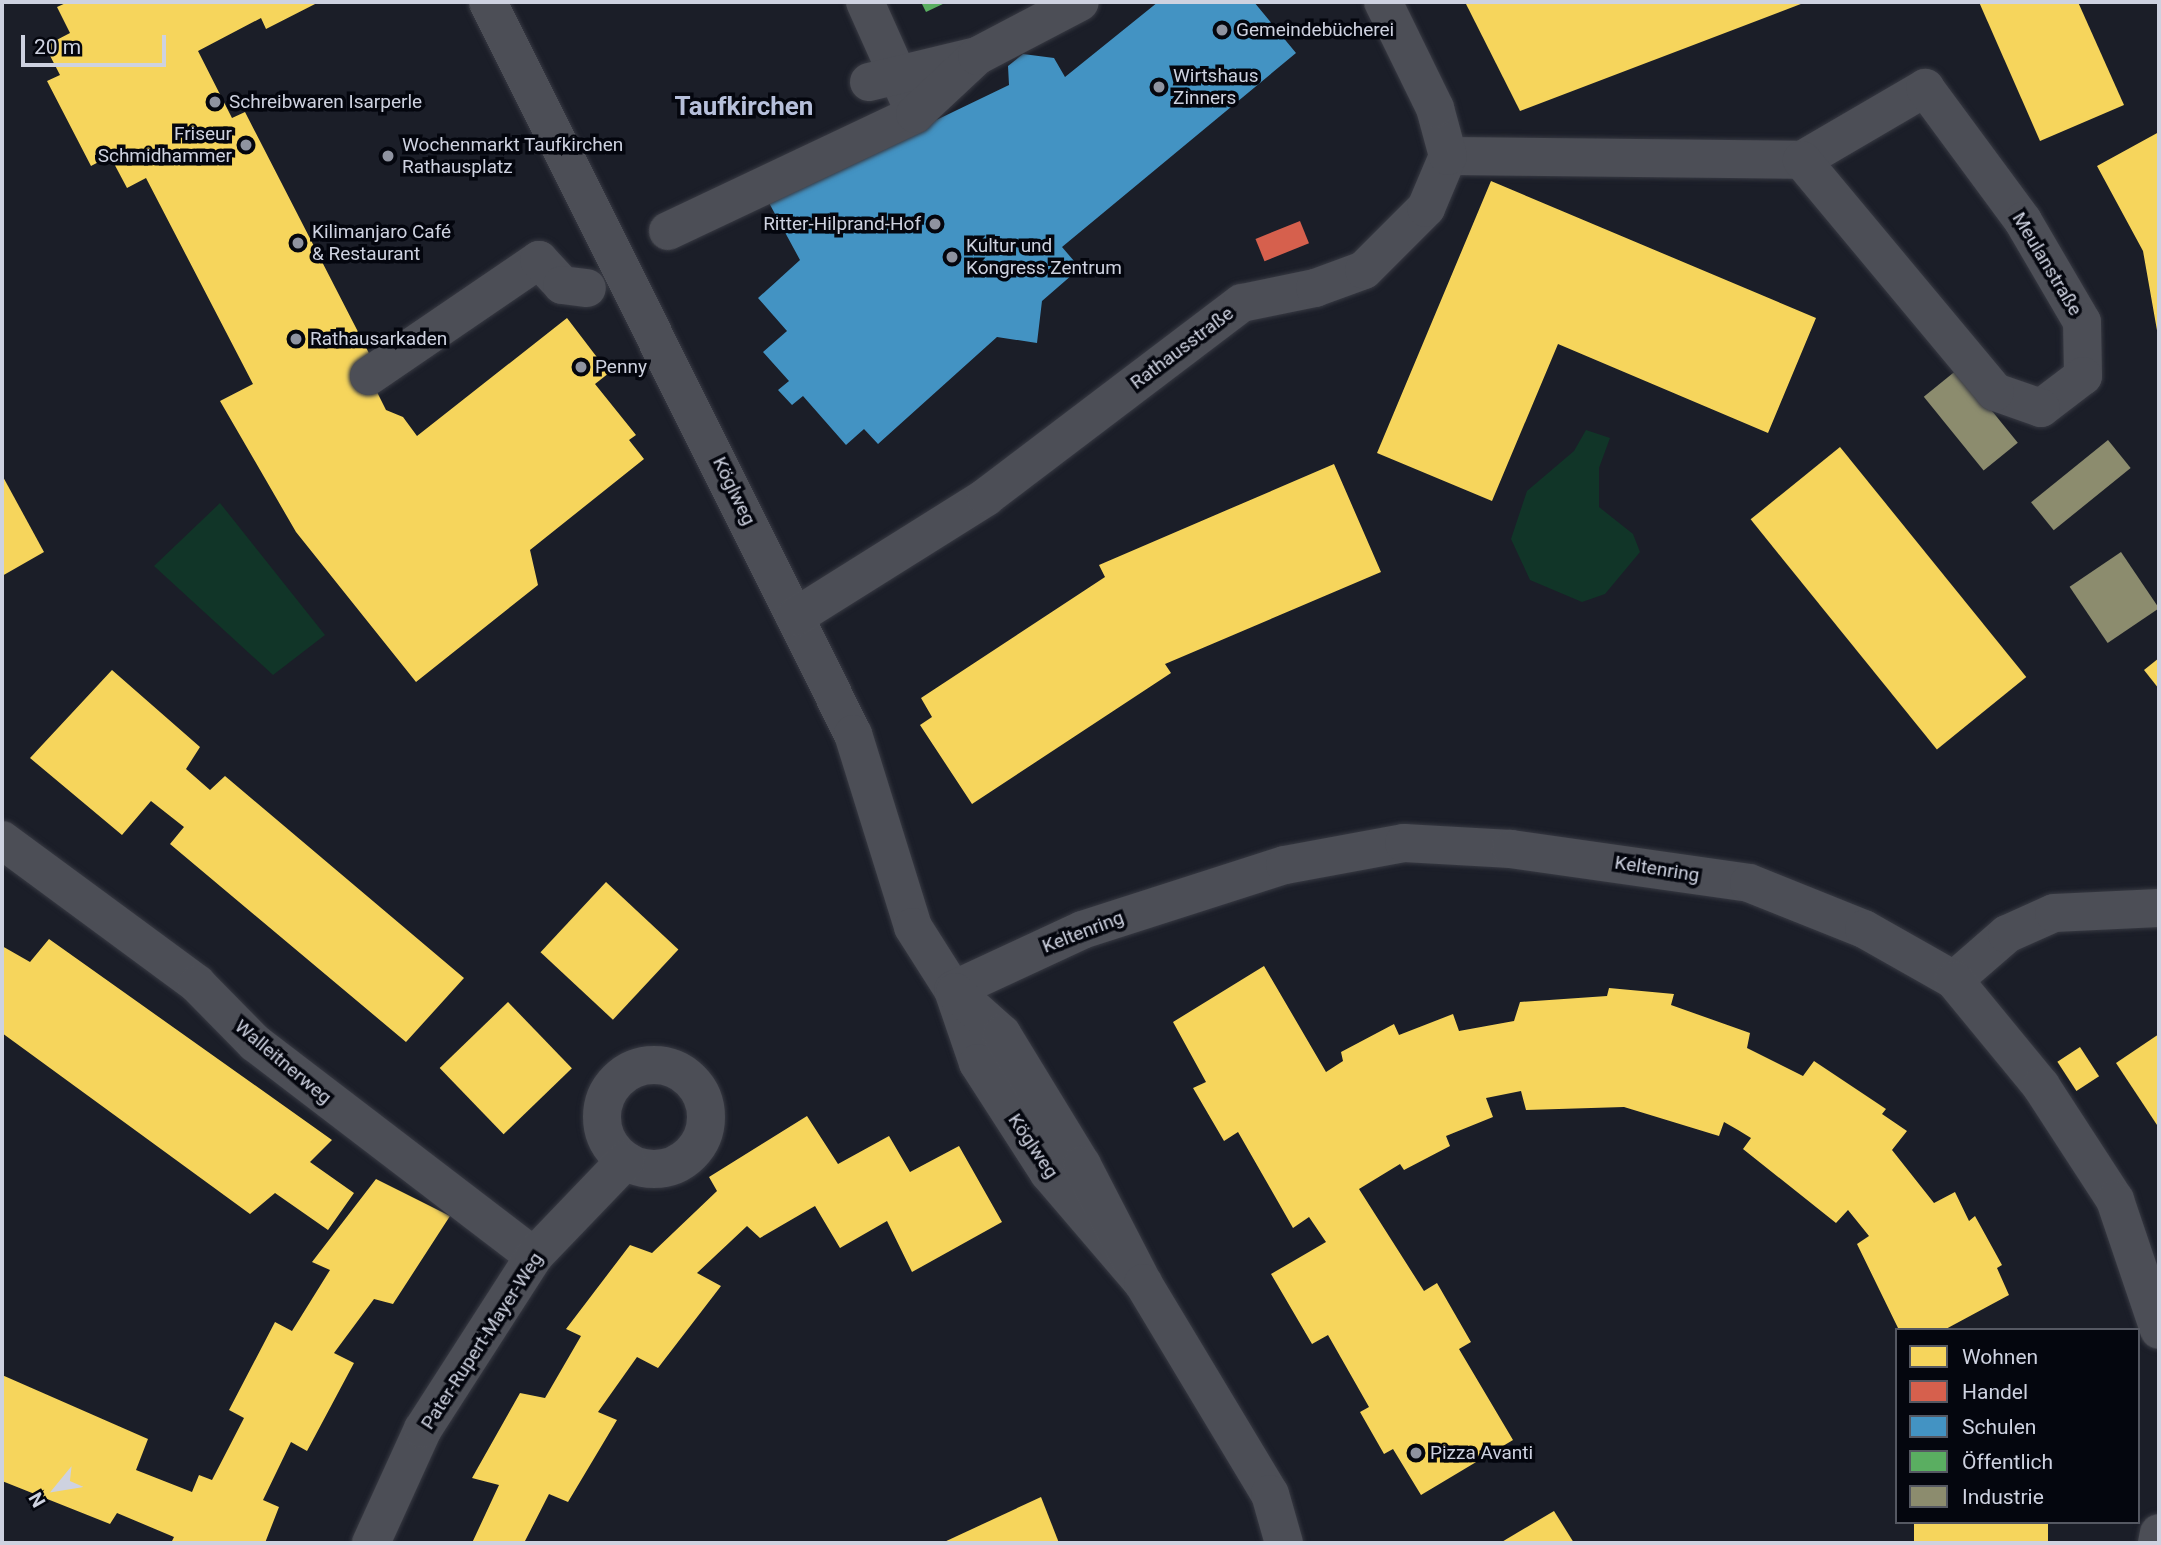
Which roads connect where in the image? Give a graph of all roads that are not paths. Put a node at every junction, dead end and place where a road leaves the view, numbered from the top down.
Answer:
1 (488, 2) edge
2 (864, 2) edge
3 (1080, 2) edge
4 (1383, 2) edge
5 (976, 56) junction
6 (883, 78) junction
7 (915, 114) junction
8 (1448, 156) junction
9 (1802, 160) junction
10 (668, 230) dead end
11 (587, 288) dead end
12 (369, 376) dead end
13 (795, 617) junction
14 (2, 840) edge
15 (2159, 908) edge
16 (1954, 981) junction
17 (953, 990) junction
18 (625, 1161) dead end
19 (534, 1256) junction
20 (2159, 1330) edge
21 (2159, 1534) edge
22 (371, 1543) edge
23 (1284, 1543) edge
24 (2157, 1543) edge

1 - 13 street, Köglweg
2 - 6 street
3 - 5 street
4 - 8 street
5 - 6 street
5 - 7 street
6 - 7 street
7 - 10 street
8 - 9 street
8 - 13 street, Rathausstraße
9 - 9 street, Meulanstraße
11 - 12 street
13 - 17 street, Köglweg
14 - 19 street, Walleitnerweg
15 - 16 street
16 - 17 street, Keltenring
16 - 20 street, Keltenring
17 - 23 street, Köglweg
18 - 19 street, Pater-Rupert-Mayer-Weg
19 - 22 street, Pater-Rupert-Mayer-Weg
21 - 24 street

